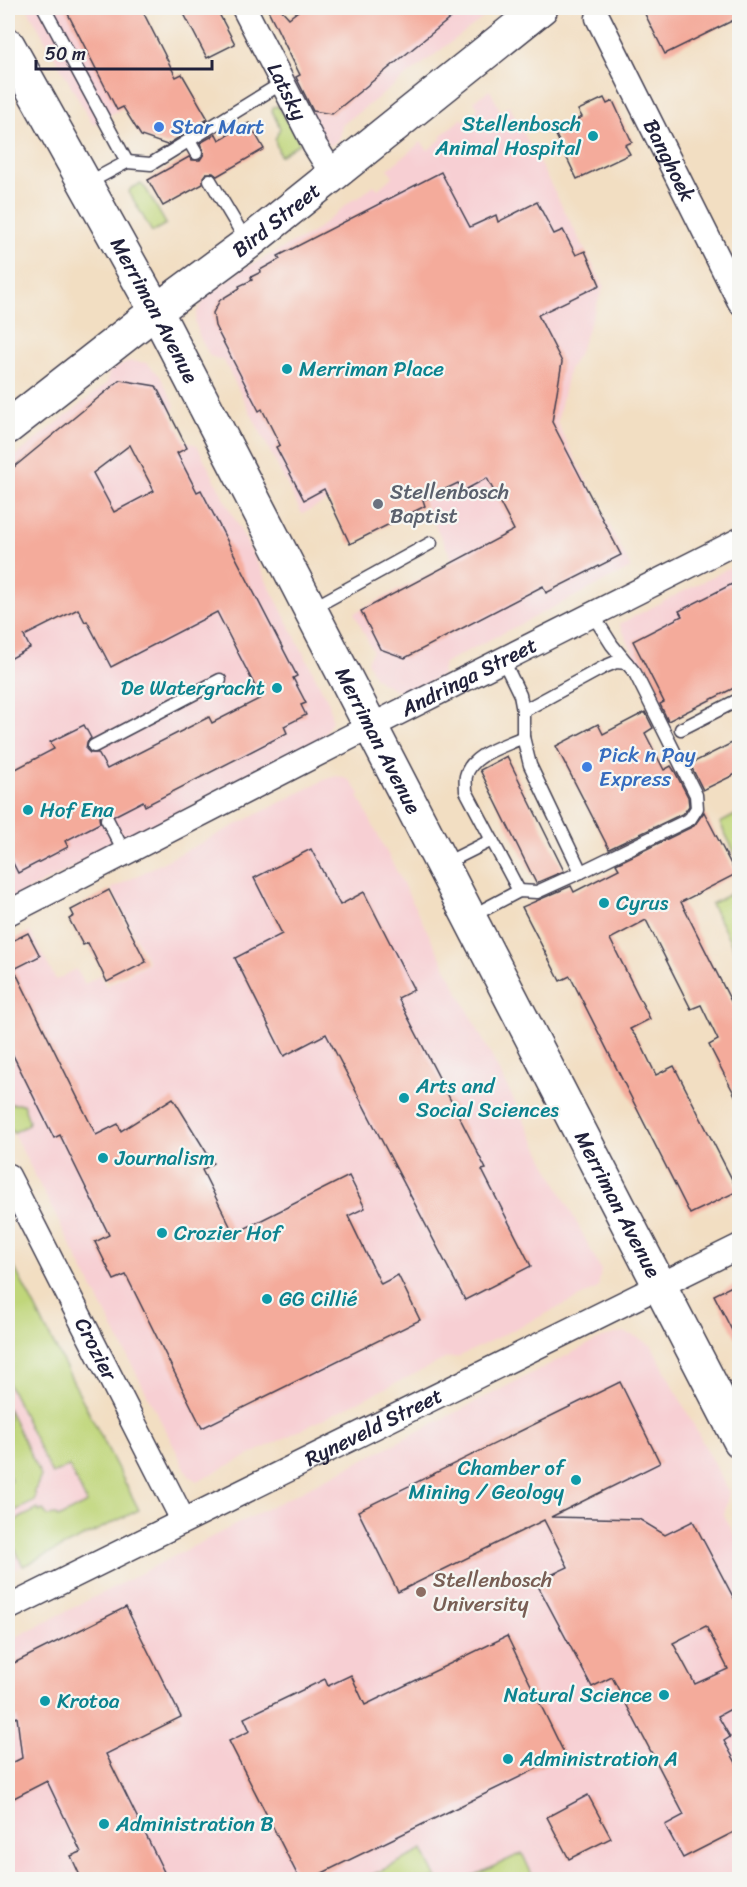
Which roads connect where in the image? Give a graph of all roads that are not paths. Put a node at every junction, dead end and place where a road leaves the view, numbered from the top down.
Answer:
1 (44, 8) edge
2 (244, 8) edge
3 (541, 8) edge
4 (598, 18) dead end
5 (8, 45) edge
6 (282, 83) junction
7 (189, 141) junction
8 (196, 153) dead end
9 (127, 162) junction
10 (333, 175) junction
11 (210, 180) dead end
12 (86, 185) junction
13 (248, 243) junction
14 (740, 302) edge
15 (156, 311) junction
16 (8, 428) edge
17 (740, 540) edge
18 (431, 543) dead end
19 (310, 610) junction
20 (593, 615) junction
21 (503, 660) junction
22 (627, 663) junction
23 (220, 680) dead end
24 (740, 699) edge
25 (523, 711) junction
26 (370, 727) junction
27 (681, 729) dead end
28 (523, 737) junction
29 (94, 746) dead end
30 (107, 819) dead end
31 (492, 840) junction
32 (125, 854) junction
33 (442, 865) junction
34 (580, 872) junction
35 (519, 891) junction
36 (8, 913) edge
37 (470, 917) junction
38 (8, 1176) edge
39 (740, 1246) edge
40 (659, 1286) junction
41 (740, 1441) edge
42 (183, 1521) junction
43 (8, 1608) edge

1 - 9 lane
2 - 6 street, Latsky
3 - 10 street, Bird Street
4 - 14 street, Banghoek
5 - 12 street, Merriman Avenue
6 - 7 lane
6 - 10 street, Latsky
7 - 8 lane
7 - 9 lane
9 - 12 lane
10 - 13 street, Bird Street
11 - 13 lane
12 - 15 street, Merriman Avenue
13 - 15 street, Bird Street
15 - 16 street, Bird Street
15 - 19 street, Merriman Avenue
17 - 20 street, Andringa Street
18 - 19 lane
19 - 26 street, Merriman Avenue
20 - 21 street, Andringa Street
20 - 22 lane
21 - 25 lane
21 - 26 street, Andringa Street
22 - 25 lane
22 - 34 lane
23 - 29 lane
24 - 27 lane
25 - 28 lane
26 - 32 street, Andringa Street
26 - 33 street, Merriman Avenue
28 - 31 lane
28 - 34 lane
30 - 32 lane
31 - 33 lane
31 - 35 lane
32 - 36 street, Andringa Street
33 - 37 street, Merriman Avenue
34 - 35 lane
35 - 37 lane
37 - 40 street, Merriman Avenue
38 - 42 street, Crozier
39 - 40 street, Ryneveld Street
40 - 41 street, Merriman Avenue
40 - 42 street, Ryneveld Street
42 - 43 street, Ryneveld Street

